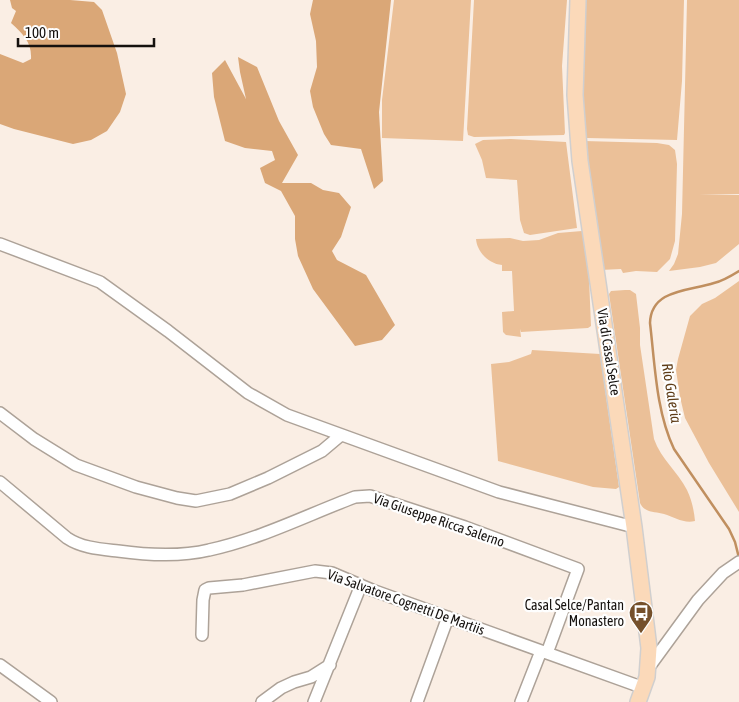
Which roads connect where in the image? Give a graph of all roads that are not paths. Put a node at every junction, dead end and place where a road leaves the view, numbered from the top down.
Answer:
1 (578, 0) edge
2 (0, 244) edge
3 (0, 413) edge
4 (341, 435) junction
5 (0, 482) edge
6 (634, 527) junction
7 (739, 562) edge
8 (362, 586) junction
9 (448, 618) junction
10 (202, 635) dead end
11 (544, 652) junction
12 (0, 665) edge
13 (330, 665) junction
14 (649, 667) junction
15 (641, 695) edge
16 (51, 702) edge
17 (262, 702) edge
18 (314, 702) edge
19 (417, 702) edge
20 (521, 702) edge

1 - 6 main road, Via di Casal Selce
2 - 4 street
3 - 4 street
4 - 6 street
5 - 11 street, Via Giuseppe Ricca Salerno
6 - 14 main road, Via di Casal Selce
7 - 14 street
8 - 9 street, Via Salvatore Cognetti De Martiis
8 - 10 street, Via Salvatore Cognetti De Martiis
8 - 13 street
9 - 11 street, Via Salvatore Cognetti De Martiis
9 - 19 street
11 - 15 street, Via Salvatore Cognetti De Martiis
11 - 20 street
12 - 16 street
13 - 17 street
13 - 18 street
14 - 15 main road, Via di Casal Selce

